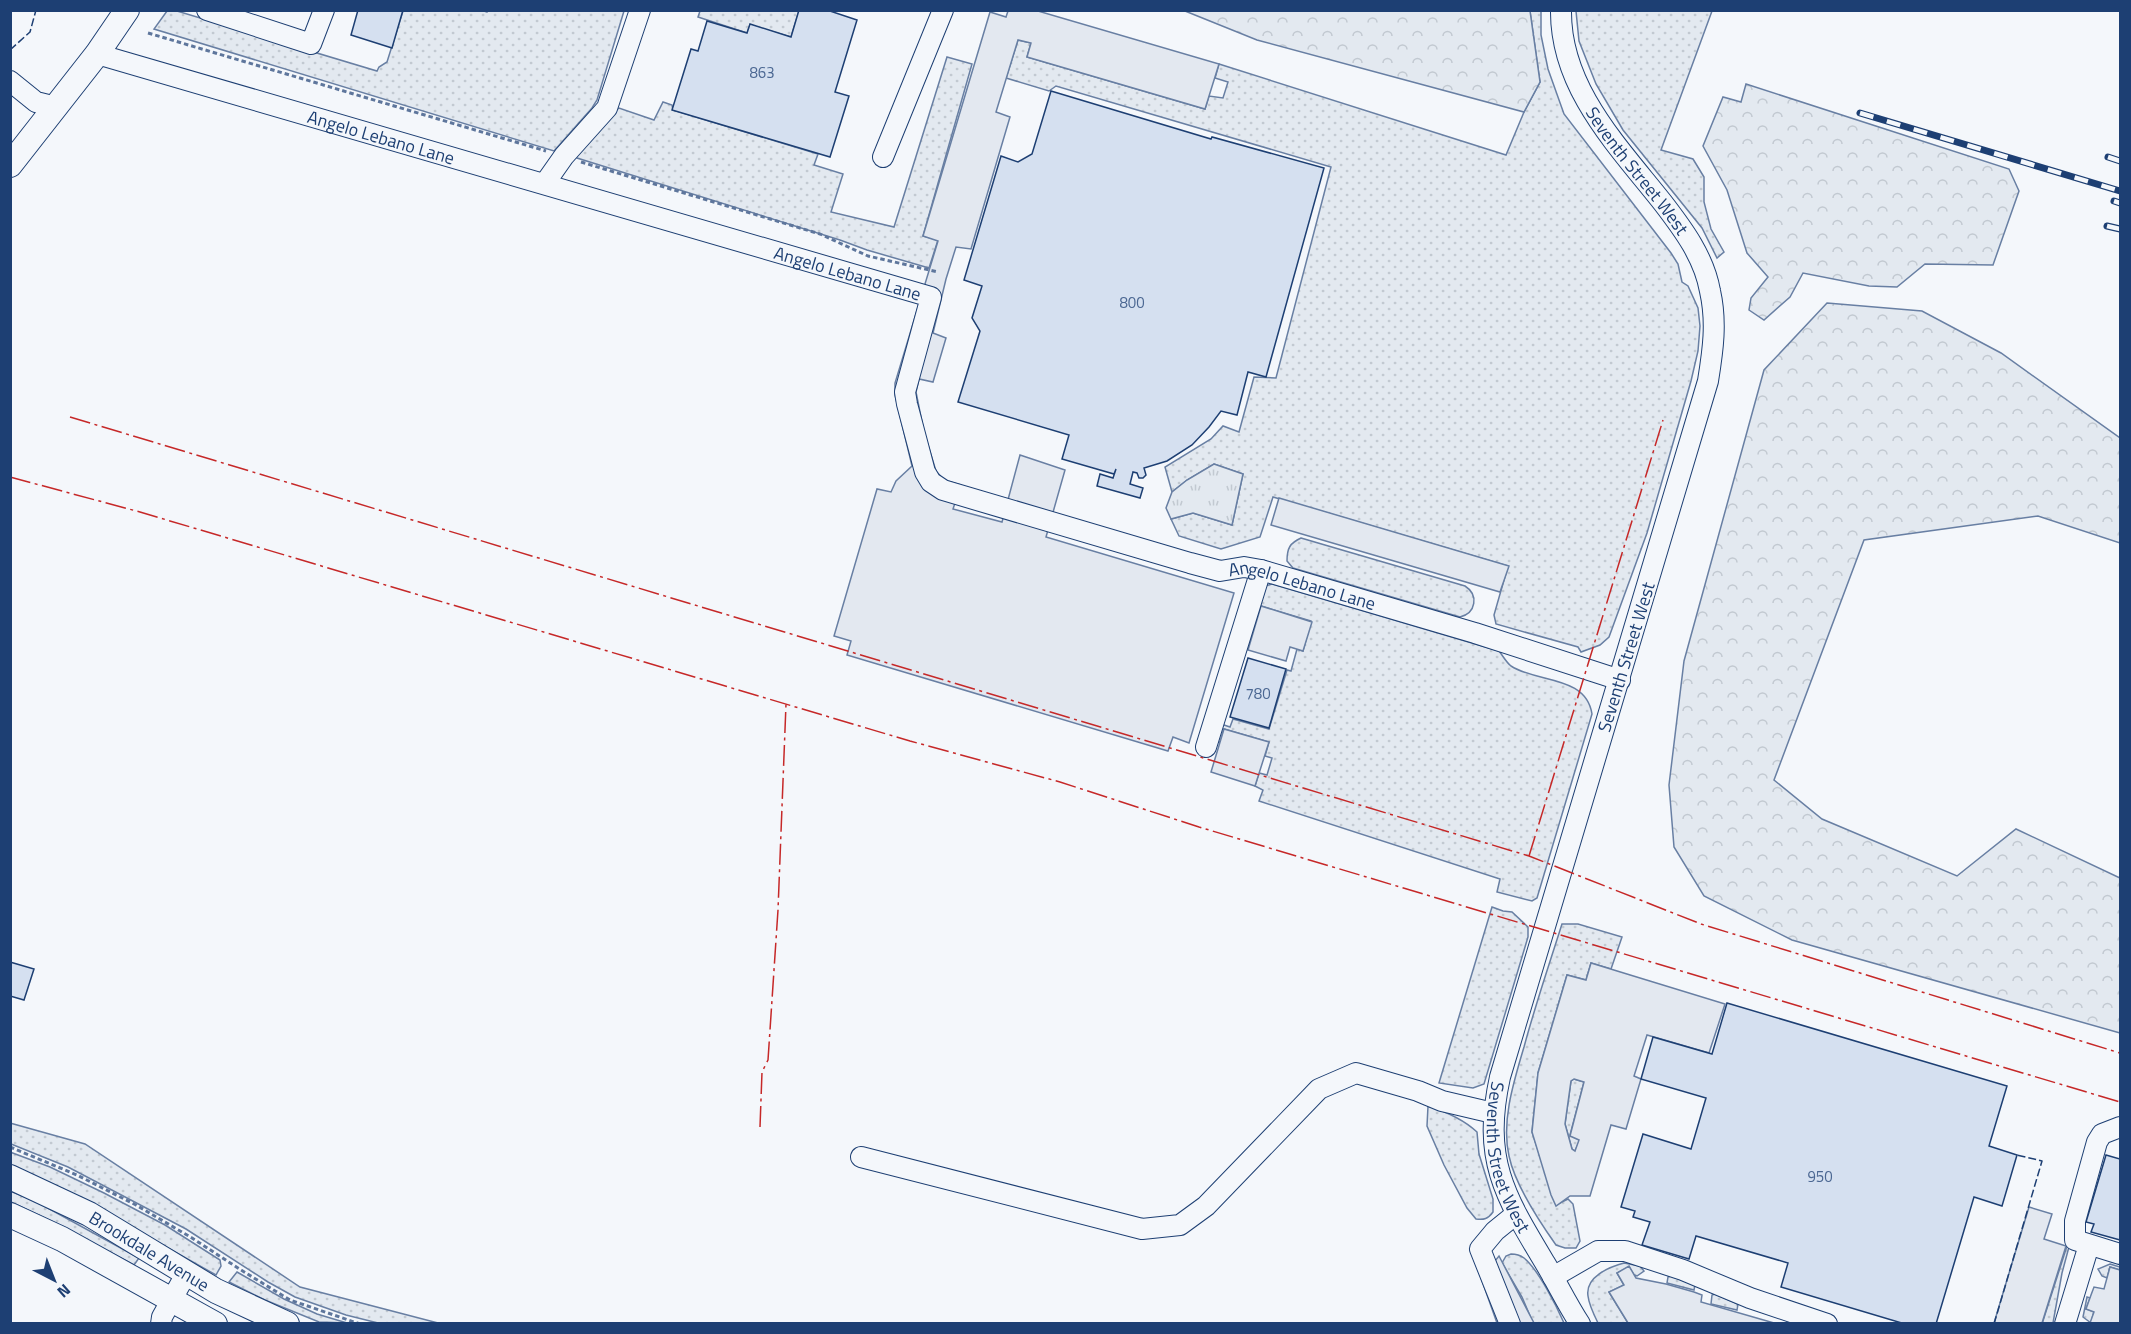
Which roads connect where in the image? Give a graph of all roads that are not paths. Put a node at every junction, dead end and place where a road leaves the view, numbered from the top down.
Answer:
1 (127, 10) edge
2 (207, 10) edge
3 (324, 10) edge
4 (640, 10) edge
5 (943, 10) edge
6 (1561, 10) edge
7 (97, 54) junction
8 (10, 81) edge
9 (56, 107) junction
10 (883, 157) dead end
11 (10, 165) edge
12 (545, 183) junction
13 (1261, 570) junction
14 (1620, 680) junction
15 (1206, 747) dead end
16 (1493, 1113) junction
17 (2121, 1127) edge
18 (861, 1157) dead end
19 (10, 1177) edge
20 (1516, 1214) junction
21 (10, 1215) edge
22 (2089, 1245) junction
23 (2121, 1254) edge
24 (186, 1274) junction
25 (1553, 1277) junction
26 (216, 1291) junction
27 (171, 1299) junction
28 (204, 1321) edge
29 (282, 1321) edge
30 (160, 1323) edge
31 (1510, 1323) edge
32 (1579, 1323) edge
33 (1827, 1323) edge
34 (2065, 1323) edge

1 - 7 main road
2 - 3 street
4 - 12 street
5 - 10 street
6 - 14 street, Seventh Street West
7 - 9 main road
7 - 12 street, Angelo Lebano Lane
8 - 9 street
9 - 11 main road
12 - 13 street, Angelo Lebano Lane
13 - 14 street, Angelo Lebano Lane
13 - 15 street
14 - 16 street, Seventh Street West
16 - 18 street
16 - 20 street, Seventh Street West
17 - 22 street
19 - 24 main road, Brookdale Avenue
20 - 25 street, Seventh Street West
20 - 31 street
21 - 27 main road, Brookdale Avenue
22 - 23 street
22 - 34 street
24 - 26 main road, Brookdale Avenue
24 - 27 street
25 - 32 street, Seventh Street West
25 - 33 street
26 - 28 street
26 - 29 main road, Brookdale Avenue
27 - 28 main road, Brookdale Avenue
27 - 30 street

